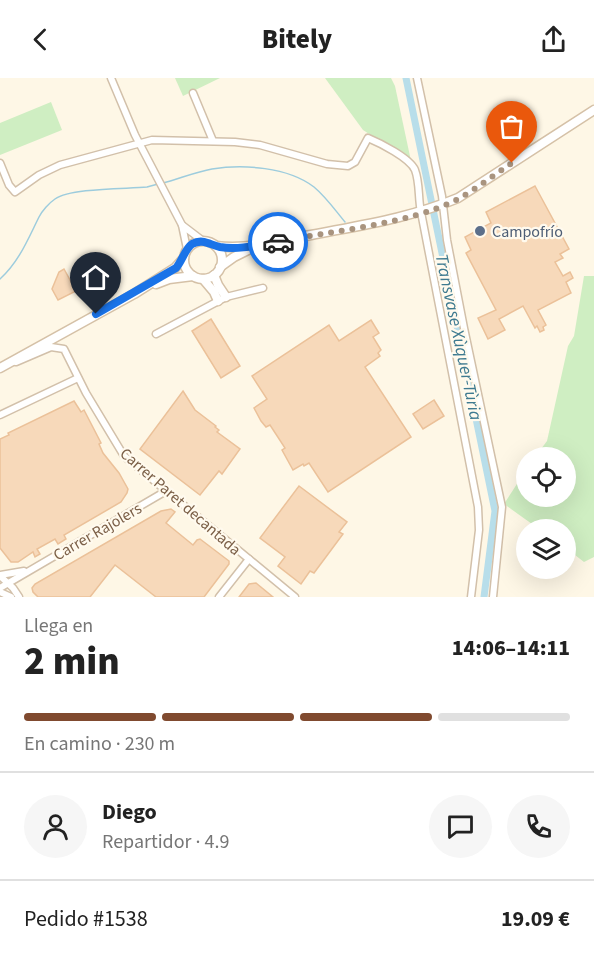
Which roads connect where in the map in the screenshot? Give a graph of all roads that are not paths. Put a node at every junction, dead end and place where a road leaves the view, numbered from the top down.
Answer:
1 (111, 78) edge
2 (417, 78) edge
3 (193, 93) dead end
4 (594, 110) edge
5 (213, 141) junction
6 (139, 142) junction
7 (0, 163) edge
8 (441, 205) junction
9 (423, 212) junction
10 (182, 225) junction
11 (203, 241) junction
12 (258, 245) junction
13 (216, 246) junction
14 (186, 254) junction
15 (217, 271) junction
16 (193, 276) junction
17 (203, 279) junction
18 (263, 288) dead end
19 (134, 294) junction
20 (222, 299) junction
21 (156, 334) dead end
22 (3, 366) edge
23 (78, 378) junction
24 (0, 416) edge
25 (166, 491) junction
26 (249, 559) junction
27 (28, 570) junction
28 (0, 575) edge
29 (20, 577) junction
30 (9, 583) junction
31 (0, 590) edge
32 (15, 596) edge
33 (219, 597) edge
34 (295, 597) edge
35 (471, 597) edge
36 (493, 597) edge

1 - 6 street
2 - 8 street
3 - 5 street
4 - 8 street
5 - 6 street
5 - 9 street
6 - 7 street
6 - 10 street
8 - 9 street
8 - 36 street
9 - 12 street
9 - 35 street
10 - 11 street
10 - 14 street
11 - 13 street
11 - 14 street
12 - 13 street
12 - 15 street
13 - 15 street
14 - 16 street
14 - 19 street
15 - 17 street
15 - 20 street
16 - 17 street
16 - 19 street
17 - 20 street
18 - 20 street
19 - 22 street
20 - 21 street
22 - 23 street, Carrer Paret decantada
23 - 24 street
23 - 25 street, Carrer Paret decantada
25 - 26 street, Carrer Paret decantada
25 - 27 street, Carrer Rajolers
26 - 33 street
26 - 34 street, Carrer Paret decantada
27 - 28 street, Carrer Rajolers
27 - 29 street, Carrer Rajolers
28 - 30 street
29 - 30 street, Carrer Rajolers
29 - 32 street
30 - 31 street, Carrer Rajolers
30 - 32 street
31 - 32 street

